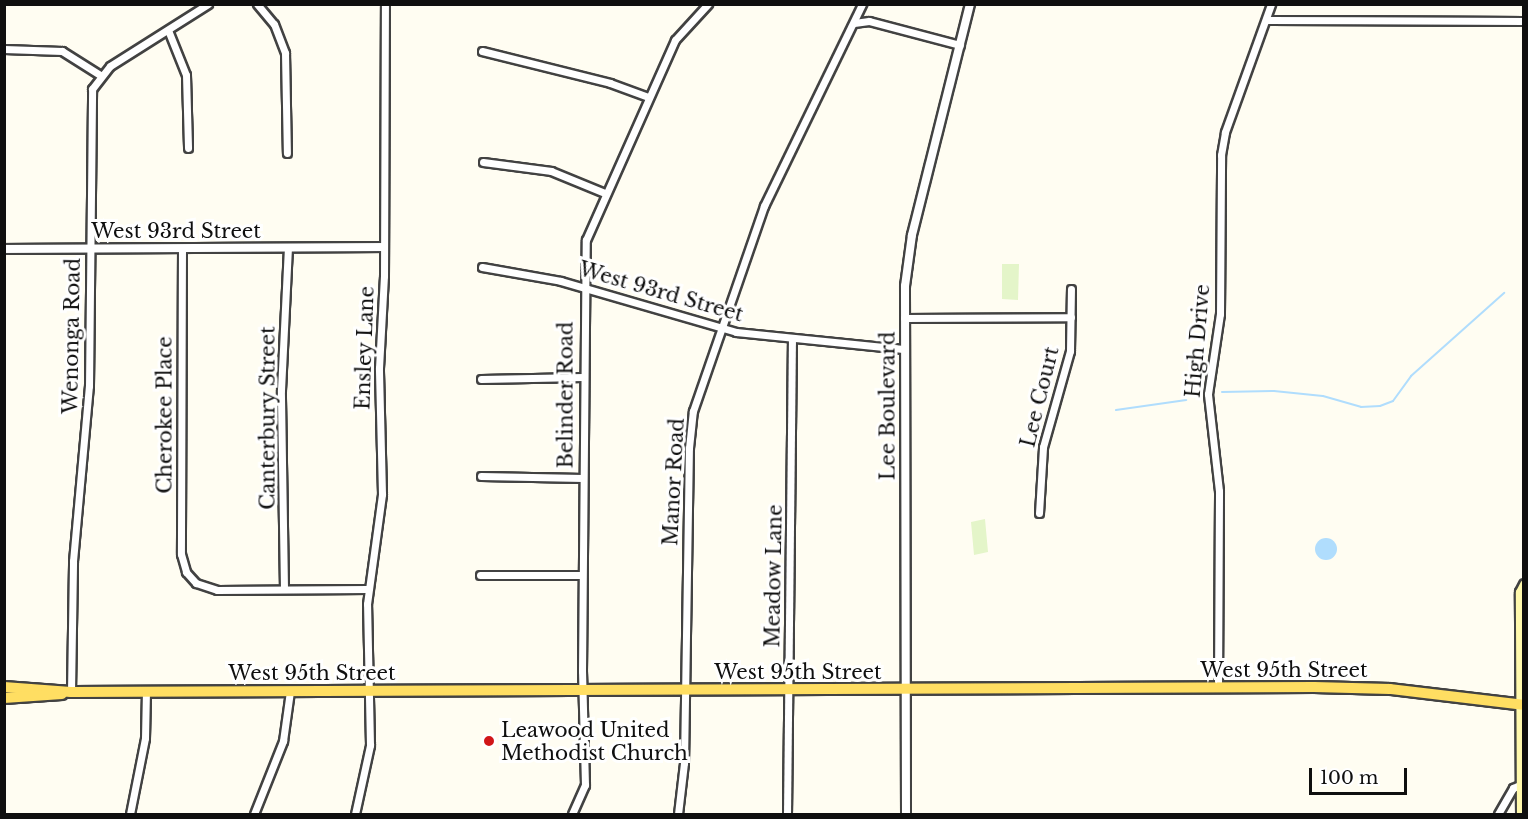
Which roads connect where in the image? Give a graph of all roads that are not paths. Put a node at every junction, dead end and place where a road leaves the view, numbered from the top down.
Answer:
1 (257, 4) edge
2 (385, 4) edge
3 (708, 4) edge
4 (970, 4) edge
5 (1271, 4) edge
6 (207, 5) edge
7 (862, 6) edge
8 (1267, 20) junction
9 (869, 21) junction
10 (1524, 21) edge
11 (854, 23) junction
12 (168, 30) junction
13 (960, 45) junction
14 (4, 49) edge
15 (482, 51) dead end
16 (100, 75) junction
17 (648, 97) junction
18 (188, 148) dead end
19 (287, 153) dead end
20 (483, 162) dead end
21 (605, 193) junction
22 (384, 247) junction
23 (90, 248) junction
24 (182, 248) junction
25 (288, 248) junction
26 (4, 249) edge
27 (482, 267) dead end
28 (583, 287) junction
29 (1071, 289) dead end
30 (1071, 317) junction
31 (904, 318) junction
32 (719, 329) junction
33 (792, 339) junction
34 (903, 349) junction
35 (583, 377) junction
36 (481, 379) dead end
37 (481, 476) dead end
38 (582, 477) junction
39 (1039, 513) dead end
40 (480, 575) dead end
41 (582, 575) junction
42 (1524, 584) edge
43 (284, 589) junction
44 (368, 589) junction
45 (4, 687) edge
46 (1218, 687) junction
47 (789, 689) junction
48 (906, 689) junction
49 (368, 690) junction
50 (584, 690) junction
51 (685, 690) junction
52 (146, 691) junction
53 (290, 691) junction
54 (71, 692) junction
55 (4, 698) edge
56 (1522, 705) edge
57 (1522, 783) edge
58 (130, 814) edge
59 (254, 814) edge
60 (355, 814) edge
61 (572, 814) edge
62 (678, 814) edge
63 (787, 814) edge
64 (906, 814) edge
65 (1498, 814) edge
66 (1521, 814) edge

1 - 19 street
2 - 22 street, Ensley Lane
3 - 17 street, Belinder Road
4 - 13 street, Lee Boulevard
5 - 8 street, High Drive
6 - 12 street
7 - 9 street
7 - 11 street, Manor Road
8 - 10 street
8 - 46 street, High Drive
9 - 11 street
9 - 13 street
11 - 32 street, Manor Road
12 - 16 street
12 - 18 street
13 - 31 street, Lee Boulevard
14 - 16 street
15 - 17 street
16 - 23 street, Wenonga Road
17 - 21 street, Belinder Road
20 - 21 street
21 - 28 street, Belinder Road
22 - 25 street, West 93rd Street
22 - 44 street, Ensley Lane
23 - 24 street, West 93rd Street
23 - 26 street, West 93rd Street
23 - 54 street, Wenonga Road
24 - 25 street, West 93rd Street
24 - 43 street, Cherokee Place
25 - 43 street, Canterbury Street
27 - 28 street, West 93rd Street
28 - 32 street, West 93rd Street
28 - 35 street, Belinder Road
29 - 30 street, Lee Court
30 - 31 street
30 - 39 street, Lee Court
31 - 34 street, Lee Boulevard
32 - 33 street, West 93rd Street
32 - 51 street, Manor Road
33 - 34 street, West 93rd Street
33 - 47 street, Meadow Lane
34 - 48 street, Lee Boulevard
35 - 36 street
35 - 38 street, Belinder Road
37 - 38 street
38 - 41 street, Belinder Road
40 - 41 street
41 - 50 street, Belinder Road
42 - 56 main road
43 - 44 street
44 - 49 street, Ensley Lane
45 - 54 main road, West 95th Street
46 - 48 main road, West 95th Street
46 - 56 main road, West 95th Street
47 - 48 main road, West 95th Street
47 - 51 main road, West 95th Street
47 - 63 street, Meadow Lane
48 - 64 street, Lee Boulevard
49 - 50 main road, West 95th Street
49 - 53 main road, West 95th Street
49 - 60 street, Ensley Lane
50 - 51 main road, West 95th Street
50 - 61 street, Belinder Road
51 - 62 street, Manor Road
52 - 53 main road, West 95th Street
52 - 54 main road, West 95th Street
52 - 58 street
53 - 59 street
54 - 55 main road, West 95th Street
56 - 57 main road
57 - 65 street
57 - 66 main road

